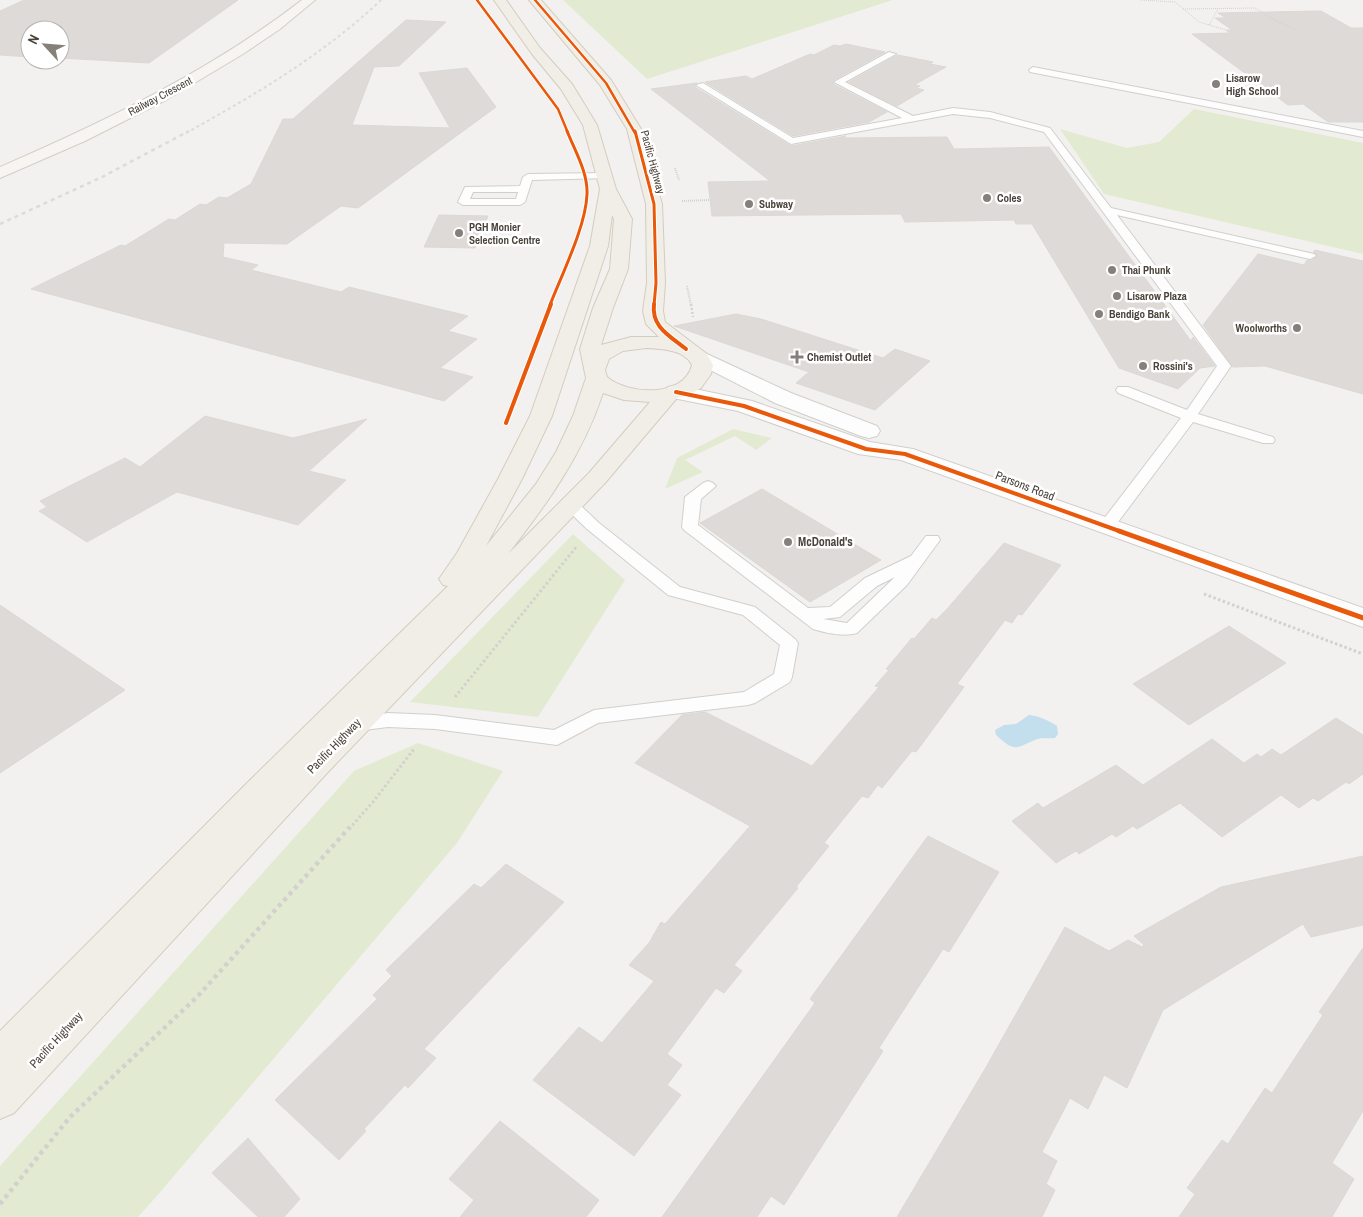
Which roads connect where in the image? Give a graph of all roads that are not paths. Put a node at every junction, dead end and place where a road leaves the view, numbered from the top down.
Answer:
1 (309, 0) edge
2 (500, 0) edge
3 (535, 0) edge
4 (892, 54) dead end
5 (1033, 70) dead end
6 (700, 85) dead end
7 (912, 119) junction
8 (1363, 134) edge
9 (0, 173) edge
10 (607, 183) junction
11 (524, 189) junction
12 (1107, 210) junction
13 (1310, 256) dead end
14 (689, 351) junction
15 (595, 375) junction
16 (1123, 390) dead end
17 (672, 393) junction
18 (1190, 416) junction
19 (1268, 440) dead end
20 (905, 454) junction
21 (708, 486) dead end
22 (571, 505) junction
23 (1106, 528) junction
24 (932, 540) dead end
25 (918, 558) junction
26 (805, 614) junction
27 (1363, 618) edge
28 (402, 649) junction
29 (356, 724) junction
30 (0, 1058) edge
31 (0, 1099) edge

1 - 9 main road, Railway Crescent
2 - 10 main road, Pacific Highway
3 - 14 main road, Pacific Highway
4 - 7 lane
5 - 8 lane
6 - 7 lane
7 - 12 lane
10 - 11 lane
10 - 15 main road, Pacific Highway
10 - 28 main road
11 - 11 lane
12 - 13 lane
12 - 18 lane
14 - 15 main road
14 - 17 main road
14 - 20 street, Parsons Road
15 - 17 main road
15 - 28 main road, Pacific Highway
16 - 18 lane
17 - 20 street, Parsons Road
17 - 22 main road, Pacific Highway
18 - 19 lane
18 - 23 lane
20 - 23 street, Parsons Road
21 - 26 lane
22 - 29 main road, Pacific Highway
22 - 29 lane
23 - 27 street, Parsons Road
24 - 25 lane
25 - 26 lane
25 - 26 lane
28 - 30 main road, Pacific Highway
29 - 31 main road, Pacific Highway

